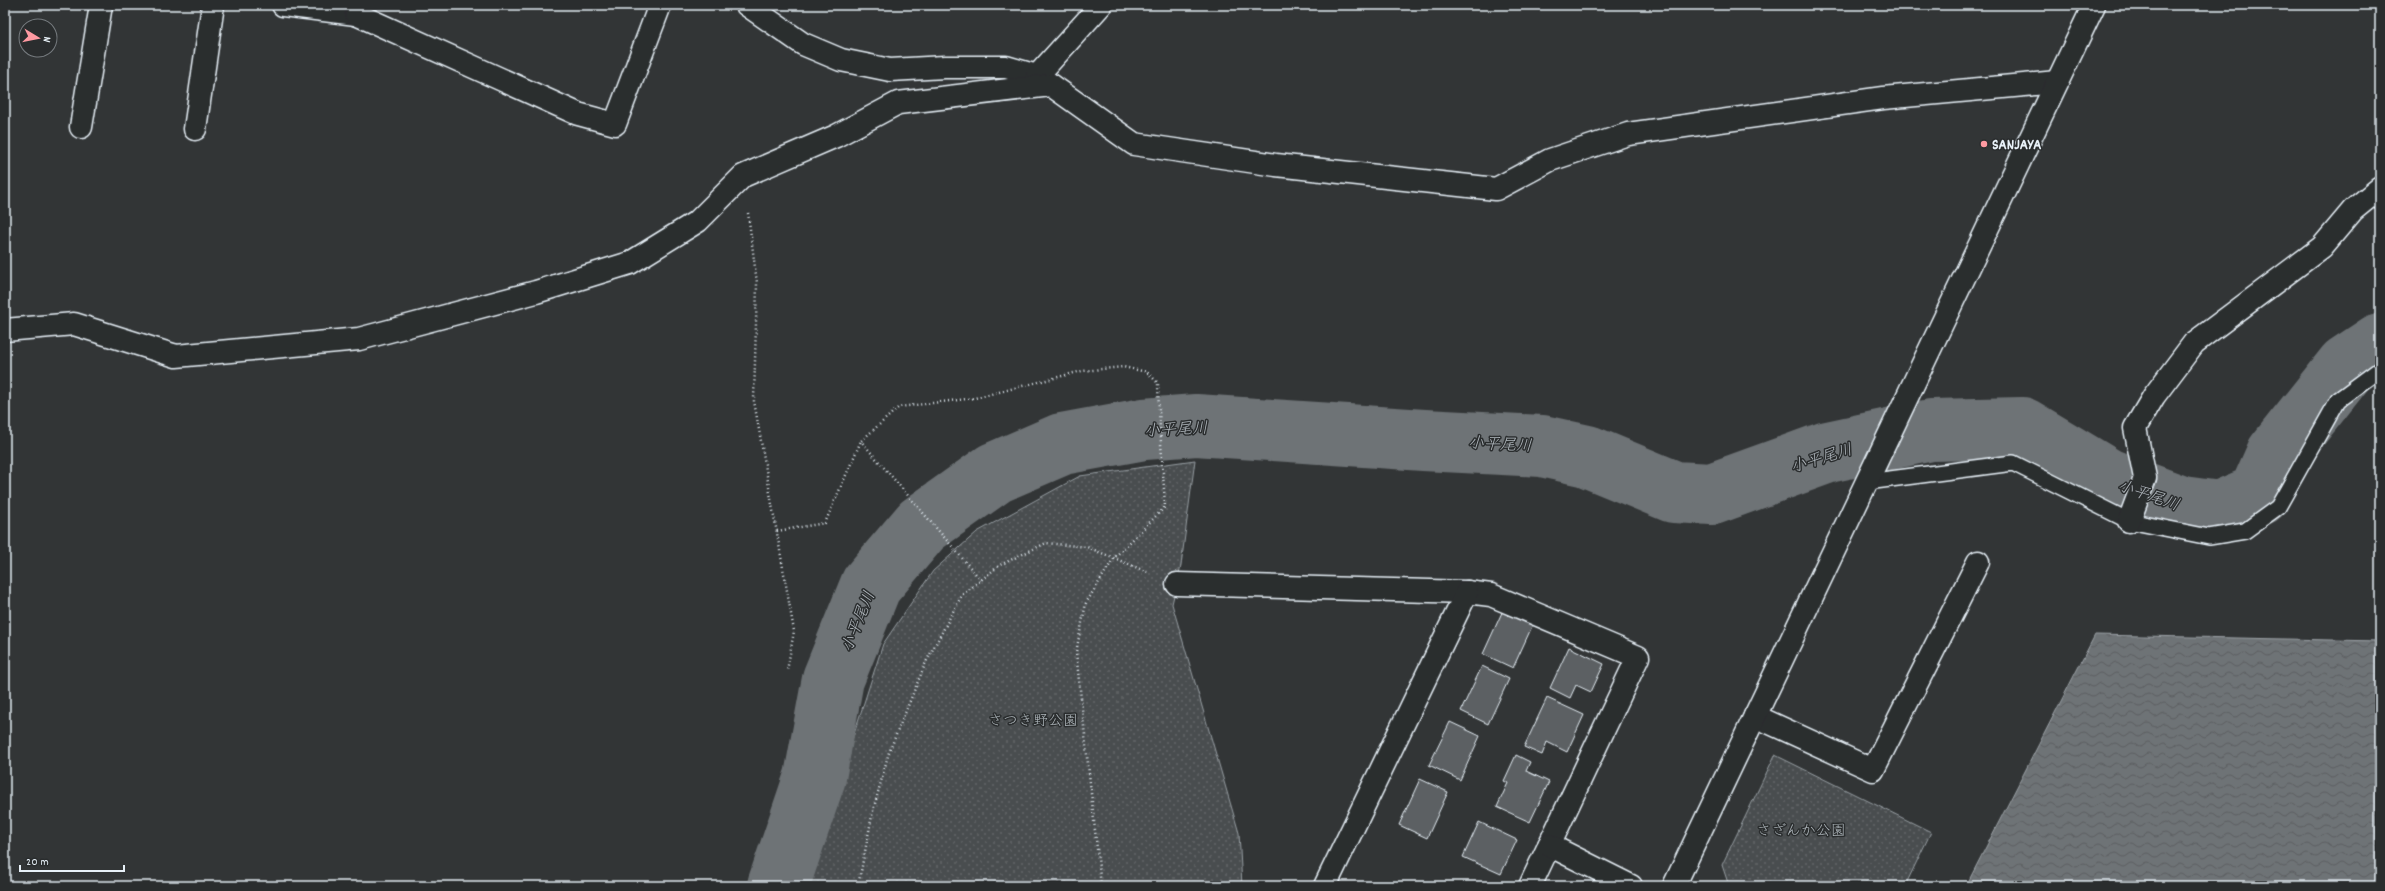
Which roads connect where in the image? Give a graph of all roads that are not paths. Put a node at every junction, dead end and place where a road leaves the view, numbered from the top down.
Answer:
1 (101, 5) edge
2 (213, 5) edge
3 (283, 5) edge
4 (660, 5) edge
5 (747, 5) edge
6 (1101, 5) edge
7 (2094, 5) edge
8 (358, 10) edge
9 (1044, 80) junction
10 (2057, 82) junction
11 (81, 128) dead end
12 (195, 129) dead end
13 (2380, 188) edge
14 (5, 330) edge
15 (2380, 368) edge
16 (1867, 482) junction
17 (2130, 521) junction
18 (1978, 562) dead end
19 (1177, 584) road end
20 (1467, 592) junction
21 (1755, 716) junction
22 (1549, 846) junction
23 (1325, 886) edge
24 (1530, 886) edge
25 (1631, 886) edge
26 (1674, 886) edge

1 - 11 street
2 - 12 street
3 - 8 street
4 - 8 street
5 - 9 street
6 - 9 street
7 - 10 street
9 - 10 street
9 - 14 street
10 - 16 street
13 - 17 street
15 - 17 lane
16 - 17 lane
16 - 21 street
18 - 21 street
19 - 20 street
20 - 22 street
20 - 23 street
21 - 26 street
22 - 24 street
22 - 25 street

